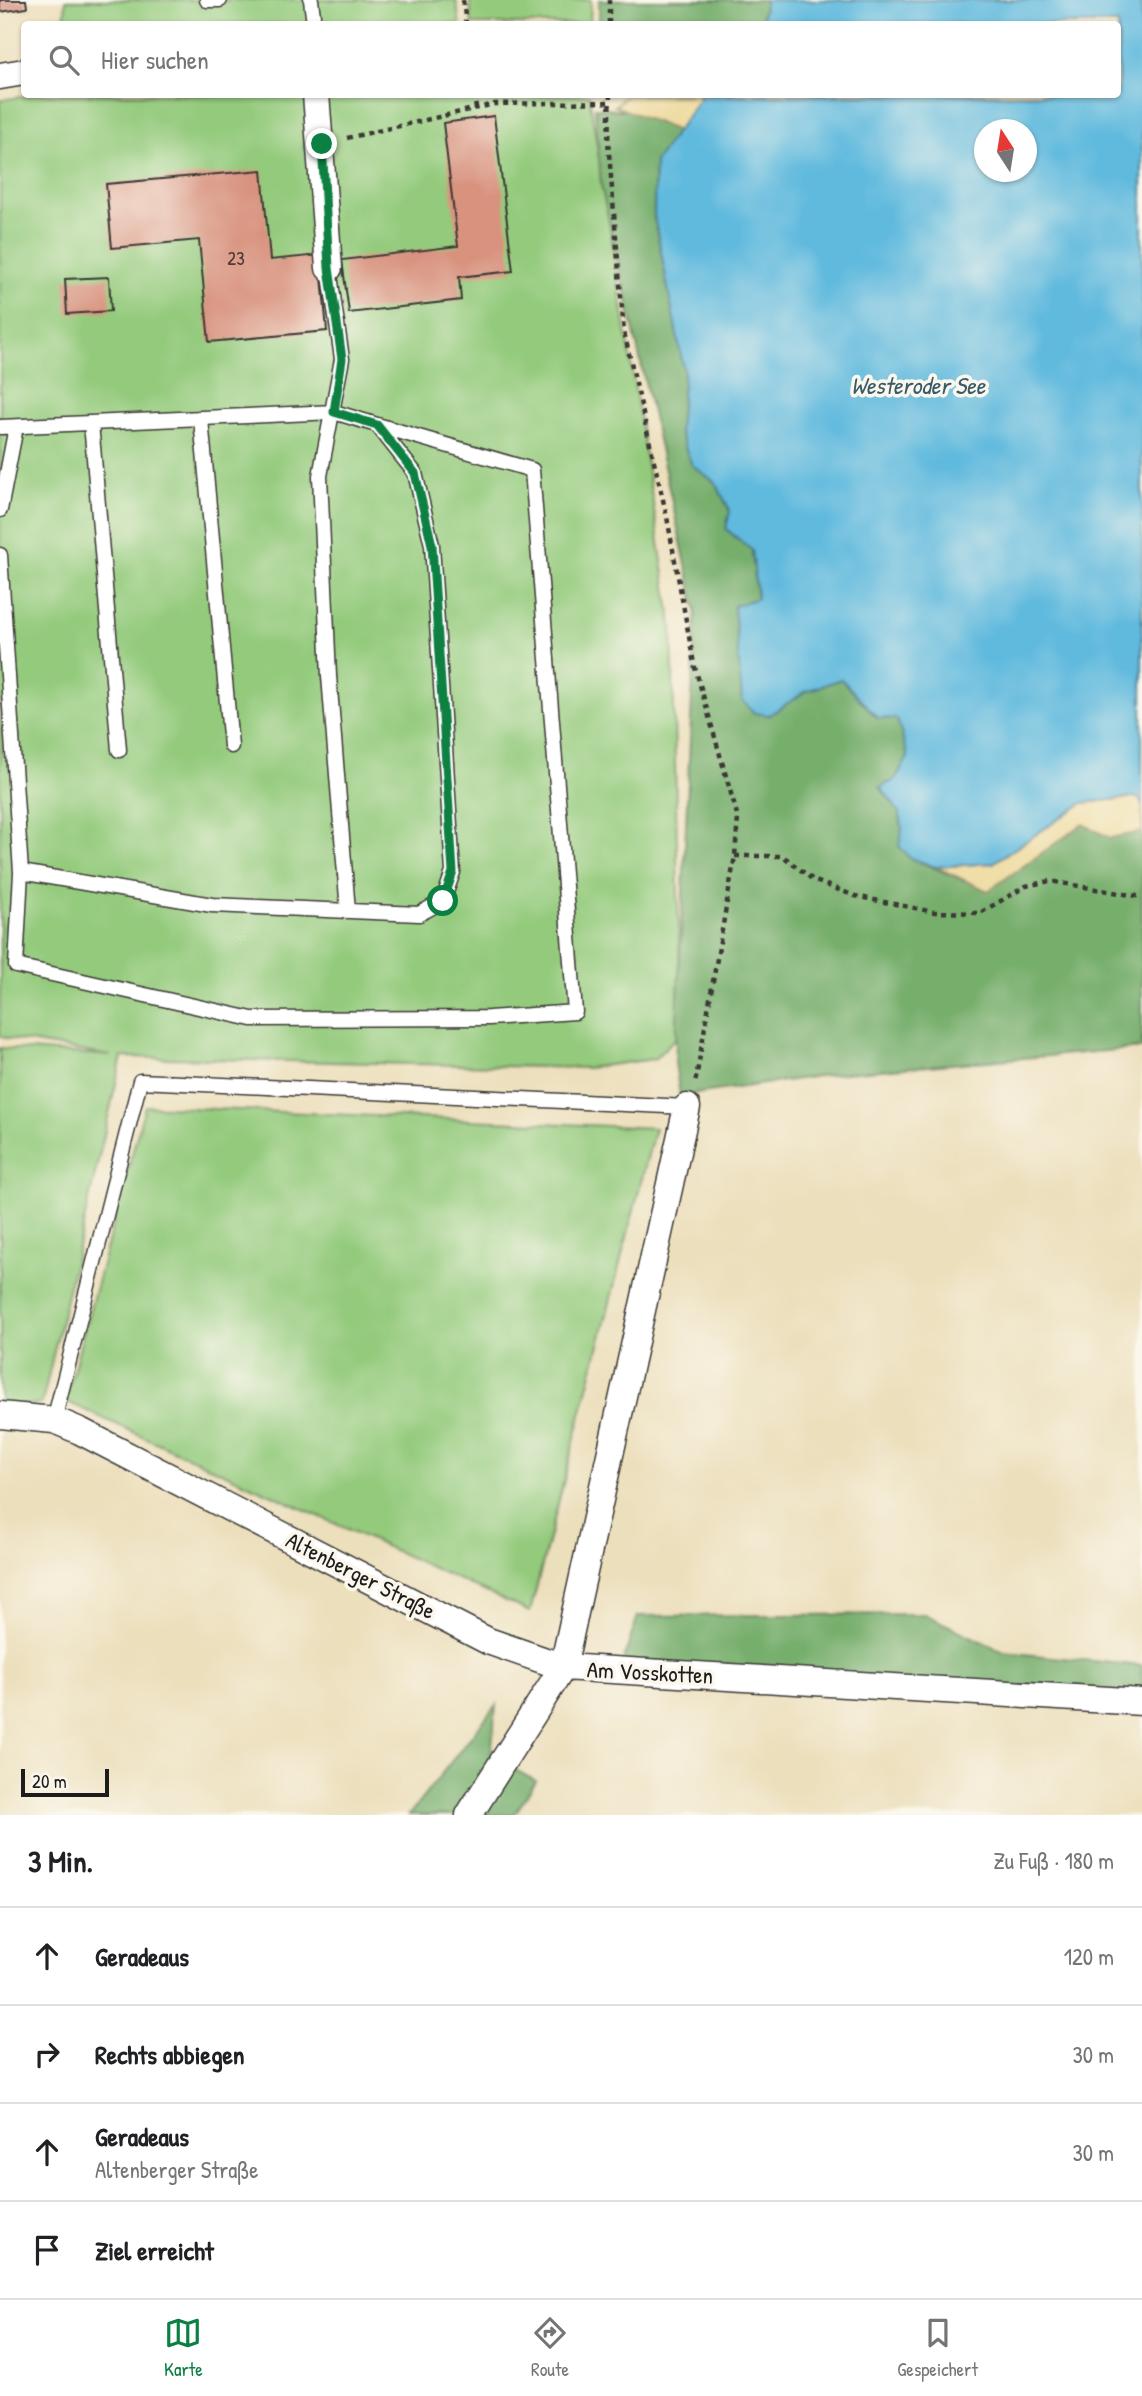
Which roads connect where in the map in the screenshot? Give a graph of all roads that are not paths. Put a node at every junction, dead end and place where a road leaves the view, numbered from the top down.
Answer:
1 (207, 0) edge
2 (220, 0) edge
3 (311, 0) edge
4 (314, 21) edge
5 (21, 72) edge
6 (0, 76) edge
7 (316, 98) edge
8 (329, 268) joint
9 (334, 412) junction
10 (201, 419) junction
11 (91, 423) junction
12 (377, 425) junction
13 (0, 427) edge
14 (16, 427) junction
15 (0, 510) edge
16 (0, 555) edge
17 (231, 746) dead end
18 (119, 750) dead end
19 (21, 872) junction
20 (348, 911) junction
21 (687, 1107) joint
22 (0, 1415) edge
23 (54, 1420) junction
24 (563, 1667) junction
25 (1142, 1702) edge
26 (469, 1815) edge

1 - 2 lane
3 - 4 lane
5 - 6 street
7 - 8 street
8 - 9 lane
9 - 10 lane
9 - 12 lane
9 - 20 lane
10 - 11 lane
10 - 17 lane
11 - 14 lane
11 - 18 lane
12 - 19 lane
12 - 20 lane
13 - 14 lane
14 - 15 lane
16 - 19 lane
19 - 20 lane
21 - 23 lane
21 - 24 street, Am Vosskotten
22 - 23 street, Altenberger Straße
23 - 24 street, Altenberger Straße
24 - 25 street, Am Vosskotten
24 - 26 street

